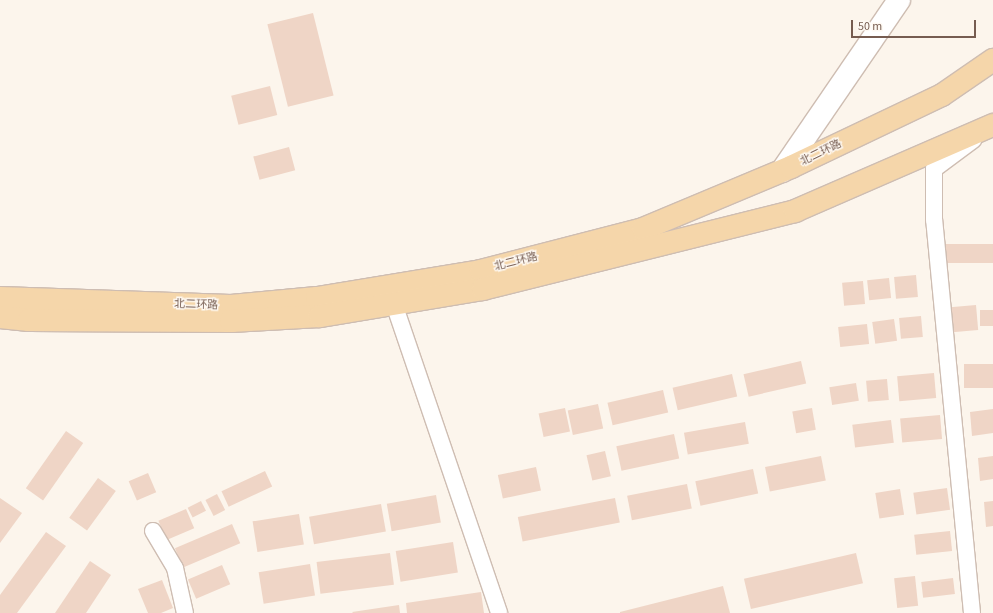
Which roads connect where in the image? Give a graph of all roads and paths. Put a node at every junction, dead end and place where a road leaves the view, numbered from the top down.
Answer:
1 (899, 0) edge
2 (993, 60) edge
3 (993, 126) edge
4 (782, 171) junction
5 (0, 298) edge
6 (394, 304) junction
7 (0, 317) edge
8 (153, 531) dead end
9 (185, 613) edge
10 (499, 613) edge
11 (972, 613) edge

1 - 4 street
2 - 4 main road, 北二环路
3 - 6 main road, 北二环路
3 - 11 street
4 - 5 main road, 北二环路
6 - 7 main road, 北二环路
6 - 10 street
8 - 9 street

